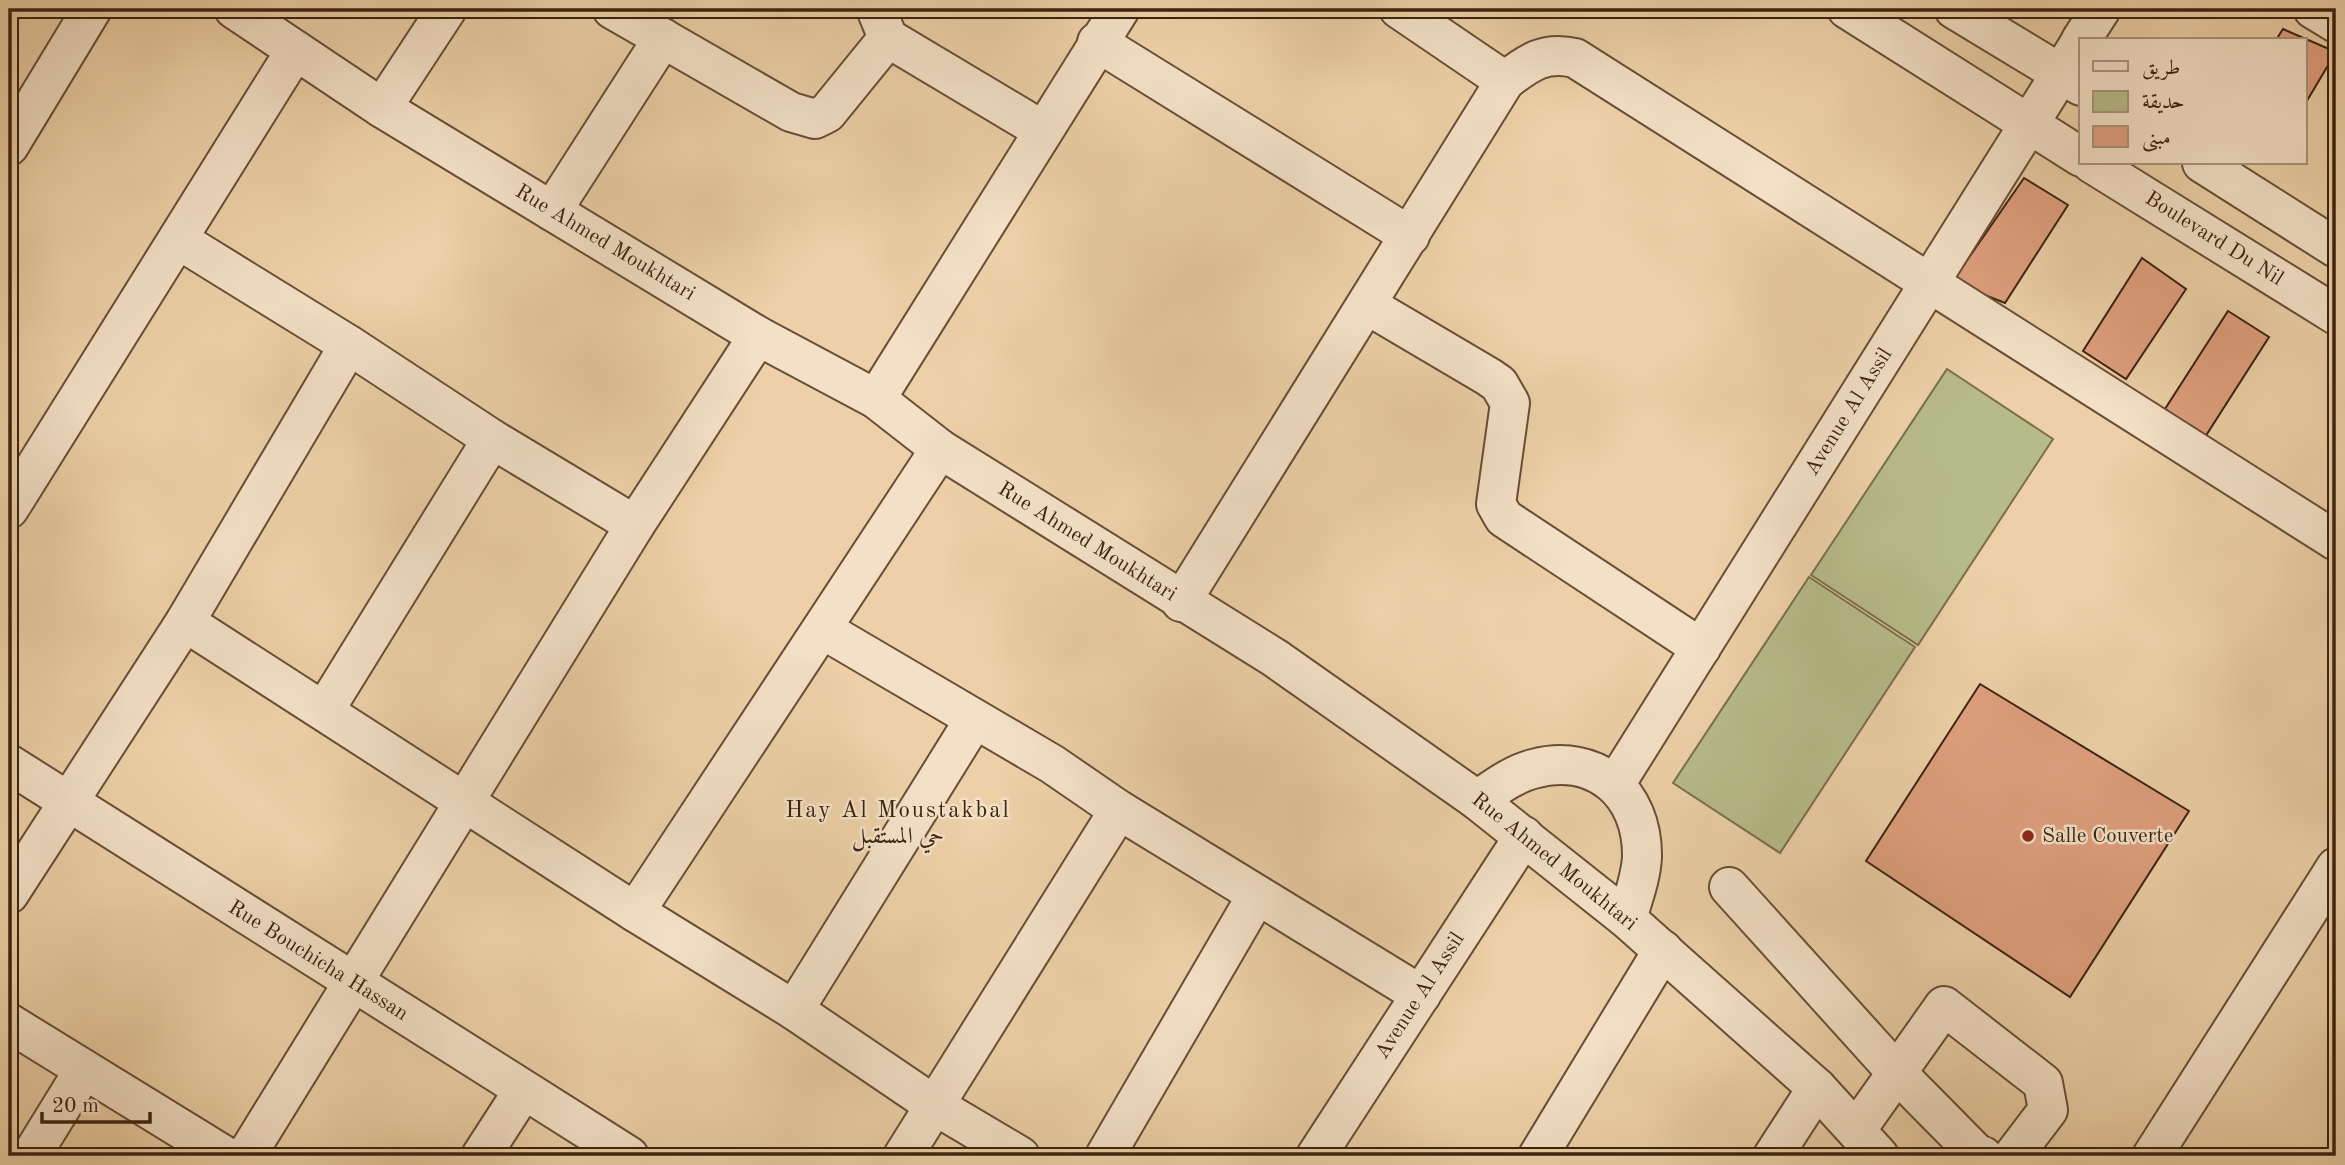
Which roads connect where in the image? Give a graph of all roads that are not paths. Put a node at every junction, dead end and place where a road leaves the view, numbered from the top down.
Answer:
1 (92, 9) edge
2 (234, 9) edge
3 (447, 9) edge
4 (612, 9) edge
5 (1120, 9) edge
6 (1399, 9) edge
7 (1847, 9) edge
8 (1954, 9) edge
9 (2101, 9) edge
10 (2313, 9) edge
11 (2336, 23) edge
12 (882, 24) edge
13 (663, 38) junction
14 (2083, 38) edge
15 (1097, 43) junction
16 (2079, 49) edge
17 (295, 51) junction
18 (2071, 80) edge
19 (1506, 81) junction
20 (382, 108) junction
21 (2028, 125) junction
22 (1042, 130) junction
23 (9, 146) edge
24 (2079, 156) edge
25 (2093, 164) edge
26 (2204, 164) edge
27 (552, 211) junction
28 (1410, 236) junction
29 (179, 240) junction
30 (2336, 248) edge
31 (1930, 283) junction
32 (1367, 304) junction
33 (2336, 315) edge
34 (758, 336) junction
35 (349, 345) junction
36 (876, 399) junction
37 (492, 439) junction
38 (940, 449) junction
39 (11, 502) edge
40 (635, 525) junction
41 (2336, 541) edge
42 (1181, 602) junction
43 (185, 622) junction
44 (822, 629) junction
45 (1701, 648) junction
46 (324, 711) junction
47 (974, 720) junction
48 (9, 764) edge
49 (1616, 783) junction
50 (1477, 800) junction
51 (69, 803) junction
52 (466, 803) junction
53 (1119, 810) junction
54 (1524, 836) junction
55 (2336, 867) edge
56 (1729, 887) dead end
57 (9, 894) edge
58 (1257, 895) junction
59 (635, 912) junction
60 (1626, 919) junction
61 (1663, 950) junction
62 (354, 983) junction
63 (1421, 995) junction
64 (794, 1010) junction
65 (9, 1023) edge
66 (84, 1070) junction
67 (1897, 1073) junction
68 (1817, 1088) junction
69 (523, 1091) junction
70 (934, 1105) junction
71 (1868, 1143) edge
72 (31, 1156) edge
73 (225, 1156) edge
74 (246, 1156) edge
75 (481, 1156) edge
76 (629, 1156) edge
77 (903, 1156) edge
78 (1020, 1156) edge
79 (1104, 1156) edge
80 (1317, 1156) edge
81 (1538, 1156) edge
82 (1773, 1156) edge
83 (1983, 1156) edge
84 (2013, 1156) edge
85 (2152, 1156) edge

1 - 23 street
2 - 17 street, Rue Ahmed Moukhtari
3 - 20 street
4 - 13 street
5 - 15 street
6 - 19 street
7 - 21 street
8 - 18 street
9 - 14 street, Avenue Al Assil
10 - 11 street
12 - 13 street
12 - 22 street
13 - 27 street
15 - 22 street
15 - 28 street
16 - 18 street, Avenue Al Assil
17 - 20 street, Rue Ahmed Moukhtari
17 - 29 street
18 - 21 street, Avenue Al Assil
19 - 28 street
19 - 31 street
20 - 27 street, Rue Ahmed Moukhtari
21 - 24 street
21 - 31 street, Avenue Al Assil
22 - 36 street
25 - 33 street, Boulevard Du Nil
26 - 30 street
27 - 34 street, Rue Ahmed Moukhtari
28 - 32 street
29 - 35 street
29 - 39 street
31 - 41 street
31 - 45 street, Avenue Al Assil
32 - 42 street
32 - 45 street
34 - 36 street, Rue Ahmed Moukhtari
34 - 40 street
35 - 37 street
35 - 43 street
36 - 38 street, Rue Ahmed Moukhtari
37 - 40 street
37 - 46 street
38 - 42 street, Rue Ahmed Moukhtari
38 - 44 street
40 - 52 street
42 - 50 street, Rue Ahmed Moukhtari
43 - 46 street
43 - 51 street
44 - 47 street
44 - 59 street
45 - 49 street, Avenue Al Assil
46 - 52 street
47 - 53 street
47 - 64 street
48 - 51 street, Rue Bouchicha Hassan
49 - 50 street
49 - 60 street
50 - 54 street, Rue Ahmed Moukhtari
51 - 57 street
51 - 62 street, Rue Bouchicha Hassan
52 - 59 street
52 - 62 street
53 - 58 street
53 - 70 street
54 - 60 street, Rue Ahmed Moukhtari
54 - 63 street, Avenue Al Assil
55 - 85 street
56 - 67 street
58 - 63 street
58 - 79 street
59 - 64 street
60 - 61 street, Rue Ahmed Moukhtari
61 - 68 street, Rue Ahmed Moukhtari
61 - 81 street
62 - 69 street, Rue Bouchicha Hassan
62 - 74 street
63 - 80 street, Avenue Al Assil
64 - 70 street
65 - 66 street
66 - 72 street
66 - 73 street
67 - 71 street
67 - 83 street
67 - 84 street
68 - 71 street, Rue Ahmed Moukhtari
68 - 82 street
69 - 75 street
69 - 76 street, Rue Bouchicha Hassan
70 - 77 street
70 - 78 street

